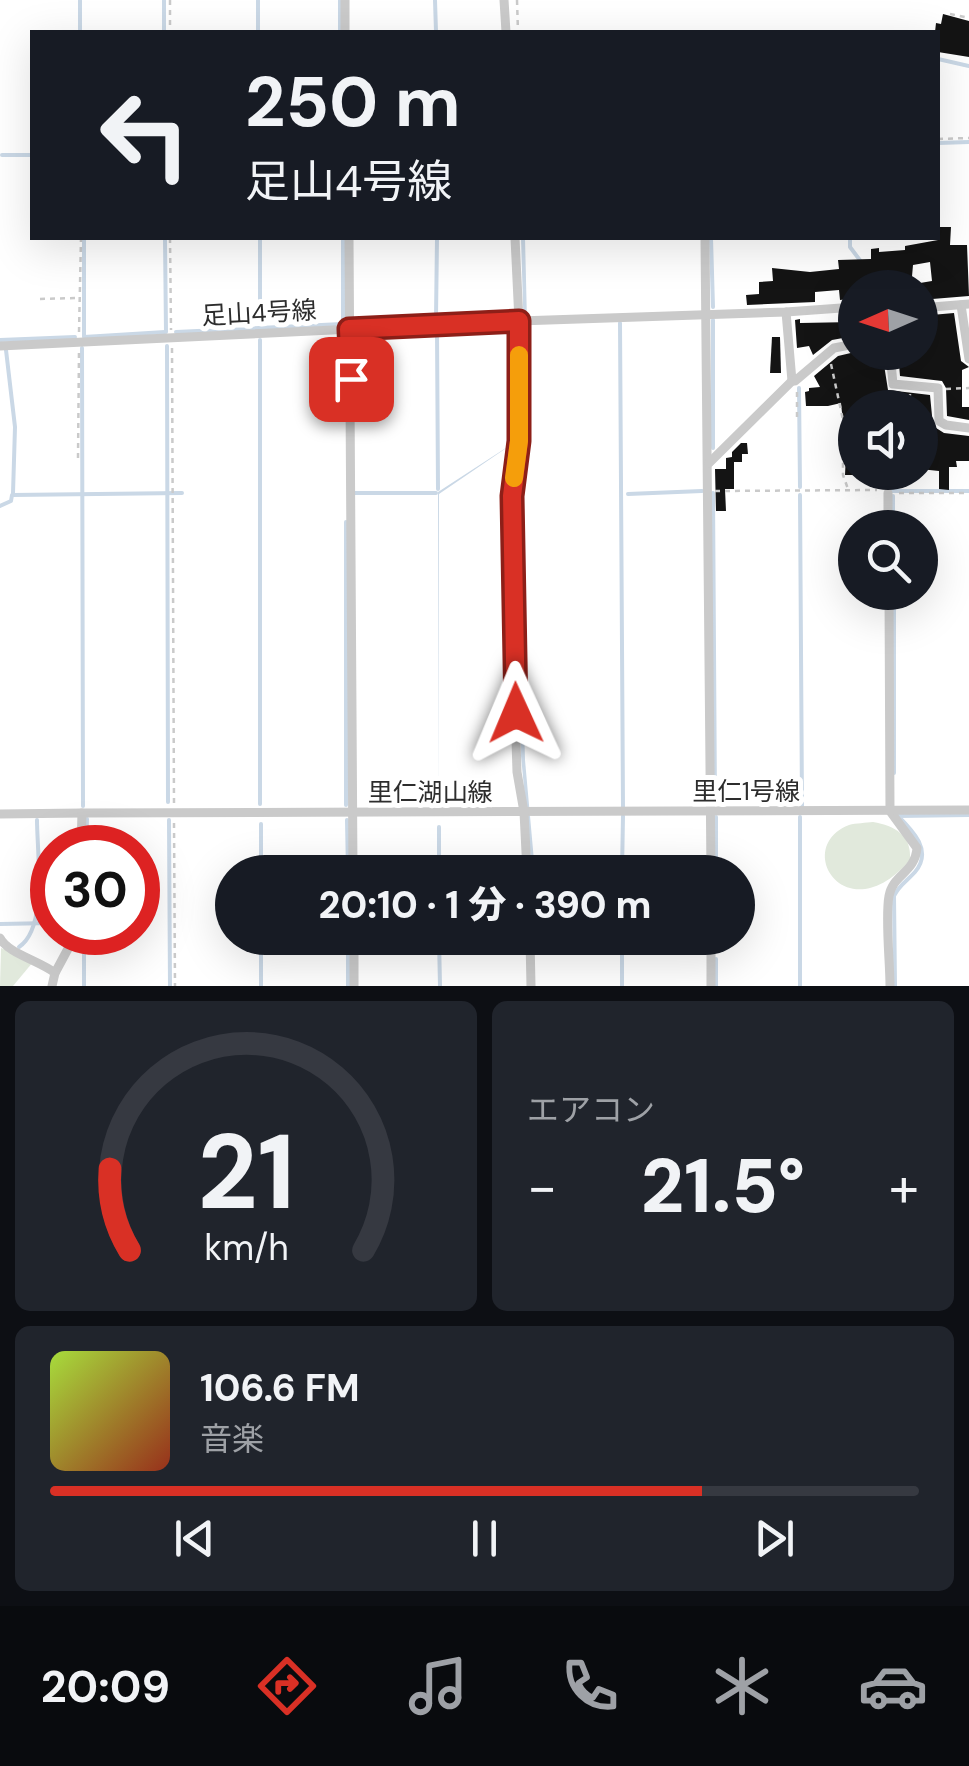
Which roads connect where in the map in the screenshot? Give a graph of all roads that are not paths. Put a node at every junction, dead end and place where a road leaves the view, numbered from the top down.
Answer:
1 (345, 0) edge
2 (504, 0) edge
3 (346, 30) edge
4 (506, 30) edge
5 (349, 240) edge
6 (515, 240) edge
7 (705, 240) edge
8 (965, 305) edge
9 (838, 307) edge
10 (938, 307) edge
11 (786, 312) junction
12 (708, 315) junction
13 (519, 321) junction
14 (349, 329) junction
15 (0, 346) edge
16 (838, 347) edge
17 (969, 359) edge
18 (892, 370) edge
19 (794, 381) junction
20 (969, 428) edge
21 (708, 463) junction
22 (888, 492) edge
23 (888, 510) edge
24 (889, 610) edge
25 (969, 810) edge
26 (711, 811) junction
27 (890, 811) junction
28 (352, 812) junction
29 (524, 812) junction
30 (82, 813) junction
31 (0, 814) edge
32 (82, 825) edge
33 (353, 855) edge
34 (526, 855) edge
35 (711, 855) edge
36 (0, 938) edge
37 (65, 955) edge
38 (354, 955) edge
39 (530, 955) edge
40 (711, 955) edge
41 (55, 973) junction
42 (52, 986) edge
43 (354, 986) edge
44 (531, 986) edge
45 (712, 986) edge
46 (890, 986) edge

1 - 3 street
2 - 4 street
5 - 14 street
6 - 13 street, 里仁湖山線
7 - 12 street
8 - 10 street
8 - 17 street
9 - 11 street
11 - 12 street
11 - 19 street
12 - 13 street
12 - 21 street
13 - 14 street, 足山4号線
13 - 29 street, 里仁湖山線
14 - 15 street, 足山4号線
14 - 28 street
16 - 19 street
18 - 20 street
19 - 21 street
21 - 26 street
22 - 23 street
24 - 27 street
25 - 27 street, 里仁1号線
26 - 27 street, 里仁1号線
26 - 29 street, 里仁1号線
26 - 35 street
27 - 46 street
28 - 29 street, 里仁湖山線
28 - 30 street, 里仁湖山線
28 - 33 street
29 - 34 street
30 - 31 street, 里仁湖山線
30 - 32 street
36 - 41 street
37 - 41 street
38 - 43 street
39 - 44 street
40 - 45 street
41 - 42 street

